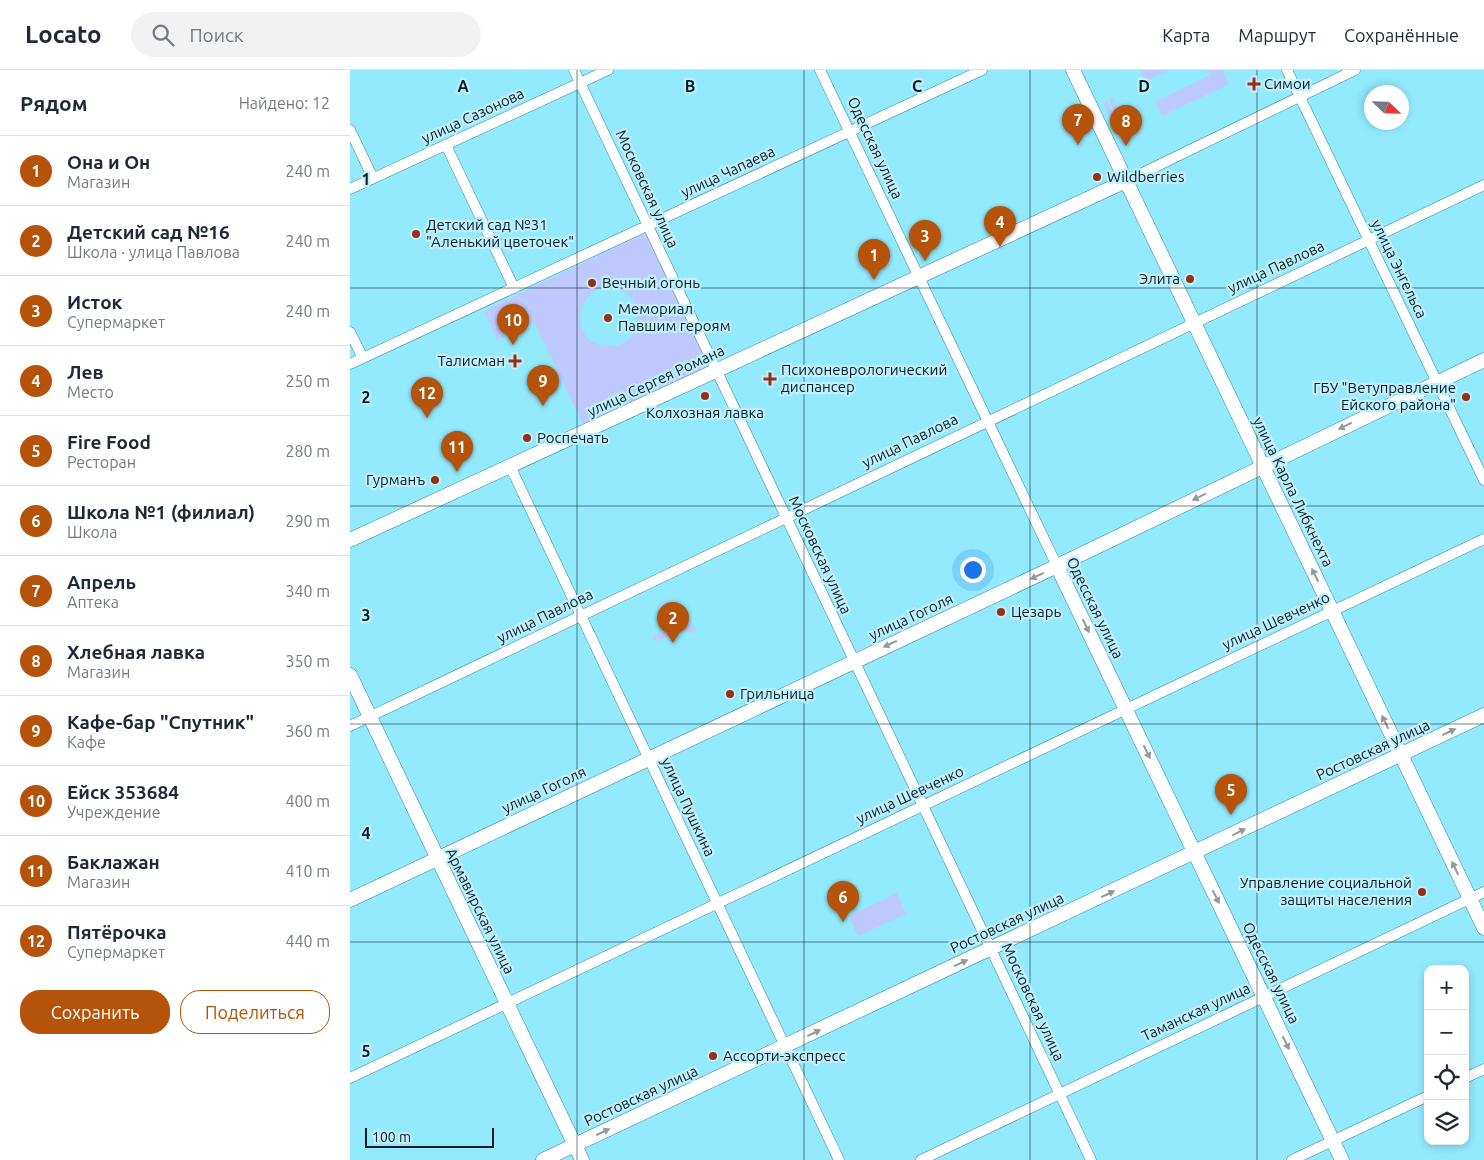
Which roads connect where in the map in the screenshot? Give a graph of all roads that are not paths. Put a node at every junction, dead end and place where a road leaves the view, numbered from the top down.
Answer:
1 (574, 70) edge
2 (608, 70) edge
3 (820, 70) edge
4 (982, 70) edge
5 (1073, 70) edge
6 (1287, 70) edge
7 (1355, 70) edge
8 (580, 83) junction
9 (1300, 97) junction
10 (350, 130) edge
11 (850, 132) junction
12 (446, 145) junction
13 (373, 178) junction
14 (1126, 181) junction
15 (1484, 185) edge
16 (350, 189) edge
17 (647, 225) junction
18 (1368, 240) junction
19 (918, 277) junction
20 (514, 288) junction
21 (1194, 322) junction
22 (350, 332) edge
23 (362, 358) junction
24 (1484, 360) edge
25 (350, 364) edge
26 (716, 371) junction
27 (1437, 383) junction
28 (988, 421) junction
29 (510, 466) junction
30 (1262, 466) junction
31 (1484, 480) edge
32 (786, 518) junction
33 (1484, 539) edge
34 (350, 540) edge
35 (1057, 566) junction
36 (1332, 611) junction
37 (581, 616) junction
38 (854, 661) junction
39 (350, 675) edge
40 (1126, 708) junction
41 (1484, 715) edge
42 (370, 717) junction
43 (350, 726) edge
44 (1401, 755) junction
45 (649, 758) junction
46 (923, 806) junction
47 (1195, 853) junction
48 (437, 859) junction
49 (1484, 892) edge
50 (1470, 899) junction
51 (350, 900) edge
52 (717, 902) junction
53 (1484, 928) edge
54 (991, 949) junction
55 (1264, 997) junction
56 (507, 1004) junction
57 (785, 1046) junction
58 (1484, 1069) edge
59 (1469, 1076) edge
60 (350, 1078) edge
61 (1060, 1094) junction
62 (1424, 1098) edge
63 (1333, 1141) junction
64 (575, 1145) junction
65 (544, 1160) edge
66 (582, 1160) edge
67 (839, 1160) edge
68 (921, 1160) edge
69 (1091, 1160) edge
70 (1292, 1160) edge
71 (1342, 1160) edge

1 - 8 street, Московская улица
2 - 8 street, улица Сазонова
3 - 11 street, Одесская улица
4 - 11 street, улица Чапаева
5 - 14 street, улица Карла Либкнехта
6 - 9 street, улица Энгельса
7 - 9 street, улица Сергея Романа
8 - 12 street, улица Сазонова
8 - 17 street, Московская улица
9 - 14 street, улица Сергея Романа
9 - 18 street, улица Энгельса
10 - 13 street
11 - 17 street, улица Чапаева
11 - 19 street, Одесская улица
12 - 13 street, улица Сазонова
12 - 20 street
13 - 16 street, улица Сазонова
14 - 19 street, улица Сергея Романа
14 - 21 street, улица Карла Либкнехта
15 - 18 street, улица Павлова
17 - 20 street, улица Чапаева
17 - 26 street, Московская улица
18 - 21 street, улица Павлова
18 - 27 street, улица Энгельса
19 - 26 street, улица Сергея Романа
19 - 28 street, Одесская улица
20 - 23 street, улица Чапаева
21 - 28 street, улица Павлова
21 - 30 street, улица Карла Либкнехта
22 - 23 street
23 - 25 street, улица Чапаева
24 - 27 street, улица Гоголя
26 - 29 street, улица Сергея Романа
26 - 32 street, Московская улица
27 -> 30 street, улица Гоголя
27 - 31 street, улица Энгельса
28 - 32 street, улица Павлова
28 - 35 street, Одесская улица
29 - 34 street, улица Сергея Романа
29 - 37 street, улица Пушкина
30 -> 35 street, улица Гоголя
36 -> 30 street, улица Карла Либкнехта
32 - 37 street, улица Павлова
32 - 38 street, Московская улица
33 - 36 street, улица Шевченко
35 -> 38 street, улица Гоголя
35 -> 40 street, Одесская улица
36 - 40 street, улица Шевченко
44 -> 36 street, улица Карла Либкнехта
37 - 42 street, улица Павлова
37 - 45 street, улица Пушкина
38 - 45 street, улица Гоголя
38 - 46 street, Московская улица
39 - 42 street, Армавирская улица
40 - 46 street, улица Шевченко
40 -> 47 street, Одесская улица
44 -> 41 street, Ростовская улица
42 - 43 street, улица Павлова
42 - 48 street, Армавирская улица
47 -> 44 street, Ростовская улица
50 -> 44 street, улица Карла Либкнехта
45 - 48 street, улица Гоголя
45 - 52 street, улица Пушкина
46 - 52 street, улица Шевченко
46 - 54 street, Московская улица
54 -> 47 street, Ростовская улица
47 -> 55 street, Одесская улица
48 - 51 street, улица Гоголя
48 - 56 street, Армавирская улица
49 - 50 street, Таманская улица
50 - 53 street, улица Карла Либкнехта
50 - 55 street, Таманская улица
52 - 56 street, улица Шевченко
52 - 57 street, улица Пушкина
57 -> 54 street, Ростовская улица
54 - 61 street, Московская улица
55 - 61 street, Таманская улица
55 -> 63 street, Одесская улица
56 - 60 street, улица Шевченко
56 - 64 street, Армавирская улица
64 -> 57 street, Ростовская улица
57 - 67 street, улица Пушкина
58 - 59 street
61 - 68 street, Таманская улица
61 - 69 street, Московская улица
62 - 63 street
63 - 70 street
63 - 71 street, Одесская улица
64 - 65 street, Ростовская улица
64 - 66 street, Армавирская улица

